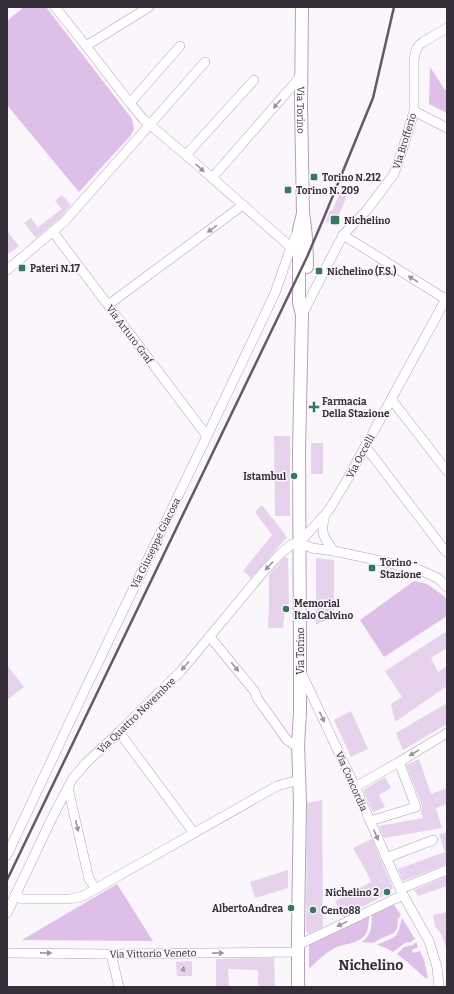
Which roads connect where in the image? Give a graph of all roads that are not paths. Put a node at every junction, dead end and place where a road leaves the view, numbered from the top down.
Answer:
1 (55, 7) edge
2 (149, 7) edge
3 (302, 7) edge
4 (447, 28) edge
5 (86, 46) junction
6 (180, 46) dead end
7 (204, 62) dead end
8 (301, 74) junction
9 (254, 80) dead end
10 (130, 103) junction
11 (414, 111) junction
12 (149, 124) junction
13 (447, 128) edge
14 (186, 155) junction
15 (212, 178) junction
16 (243, 205) junction
17 (303, 213) junction
18 (52, 232) junction
19 (343, 236) junction
20 (295, 251) junction
21 (7, 270) edge
22 (447, 299) edge
23 (108, 305) junction
24 (302, 315) junction
25 (391, 399) junction
26 (207, 436) junction
27 (365, 446) junction
28 (447, 471) edge
29 (325, 514) junction
30 (299, 543) junction
31 (334, 551) junction
32 (446, 552) edge
33 (443, 577) edge
34 (447, 588) edge
35 (210, 637) junction
36 (300, 669) junction
37 (316, 703) junction
38 (300, 708) junction
39 (119, 732) junction
40 (447, 733) edge
41 (298, 744) junction
42 (400, 762) junction
43 (300, 781) junction
44 (355, 787) junction
45 (68, 788) junction
46 (370, 821) junction
47 (194, 833) junction
48 (433, 840) dead end
49 (7, 855) edge
50 (386, 858) junction
51 (447, 870) edge
52 (96, 889) junction
53 (401, 892) junction
54 (15, 895) junction
55 (7, 912) edge
56 (298, 948) junction
57 (7, 953) edge
58 (111, 954) junction
59 (119, 987) edge
60 (298, 987) edge
61 (439, 987) edge

1 - 5 street
2 - 5 street
3 - 8 main road, Via Torino
4 - 11 street, Via Brofferio
5 - 10 street
6 - 10 street
7 - 12 street
8 -> 15 street
8 - 17 main road, Via Torino
9 - 14 street
10 - 12 street
11 - 13 street
11 - 19 street, Via Brofferio
12 - 14 street
12 - 18 street
14 -> 15 street
15 - 16 street
16 - 20 street
16 -> 23 street
17 - 20 main road, Via Torino
17 - 24 main road, Via Torino
18 - 21 street
18 - 23 street, Via Arturo Graf
22 -> 19 street
19 - 24 street, Via Brofferio
20 - 24 main road, Via Torino
20 - 26 street, Via Giuseppe Giacosa
22 - 25 street, Via Occelli
23 - 26 street, Via Arturo Graf
24 - 30 main road, Via Torino
25 - 27 street, Via Occelli
25 - 28 street
26 - 49 street, Via Giuseppe Giacosa
27 - 29 street, Via Occelli
27 - 32 street
29 - 30 street, Via Occelli
29 - 31 street
30 - 31 street
30 -> 35 street, Via Quattro Novembre
30 - 36 main road, Via Torino
31 - 33 street
33 - 34 street
35 -> 39 street, Via Quattro Novembre
35 -> 41 street
36 - 37 street, Via Concordia
36 - 38 main road, Via Torino
37 - 38 street
37 -> 44 street, Via Concordia
38 - 41 main road, Via Torino
39 - 45 street, Via Quattro Novembre
39 - 47 street
40 -> 42 street
41 - 43 main road, Via Torino
42 - 44 street
42 - 46 street
43 - 47 street
43 - 56 main road, Via Torino
44 - 46 street, Via Concordia
45 -> 52 street
45 - 54 street, Via Quattro Novembre
46 -> 50 street, Via Concordia
47 - 52 street
48 - 50 street
50 - 53 street, Via Concordia
51 - 53 street
52 - 54 street
53 -> 56 street
53 - 61 street, Via Concordia
54 - 55 street, Via Quattro Novembre
58 -> 56 street, Via Vittorio Veneto
56 - 60 main road, Via Torino
57 -> 58 street, Via Vittorio Veneto
58 - 59 street

